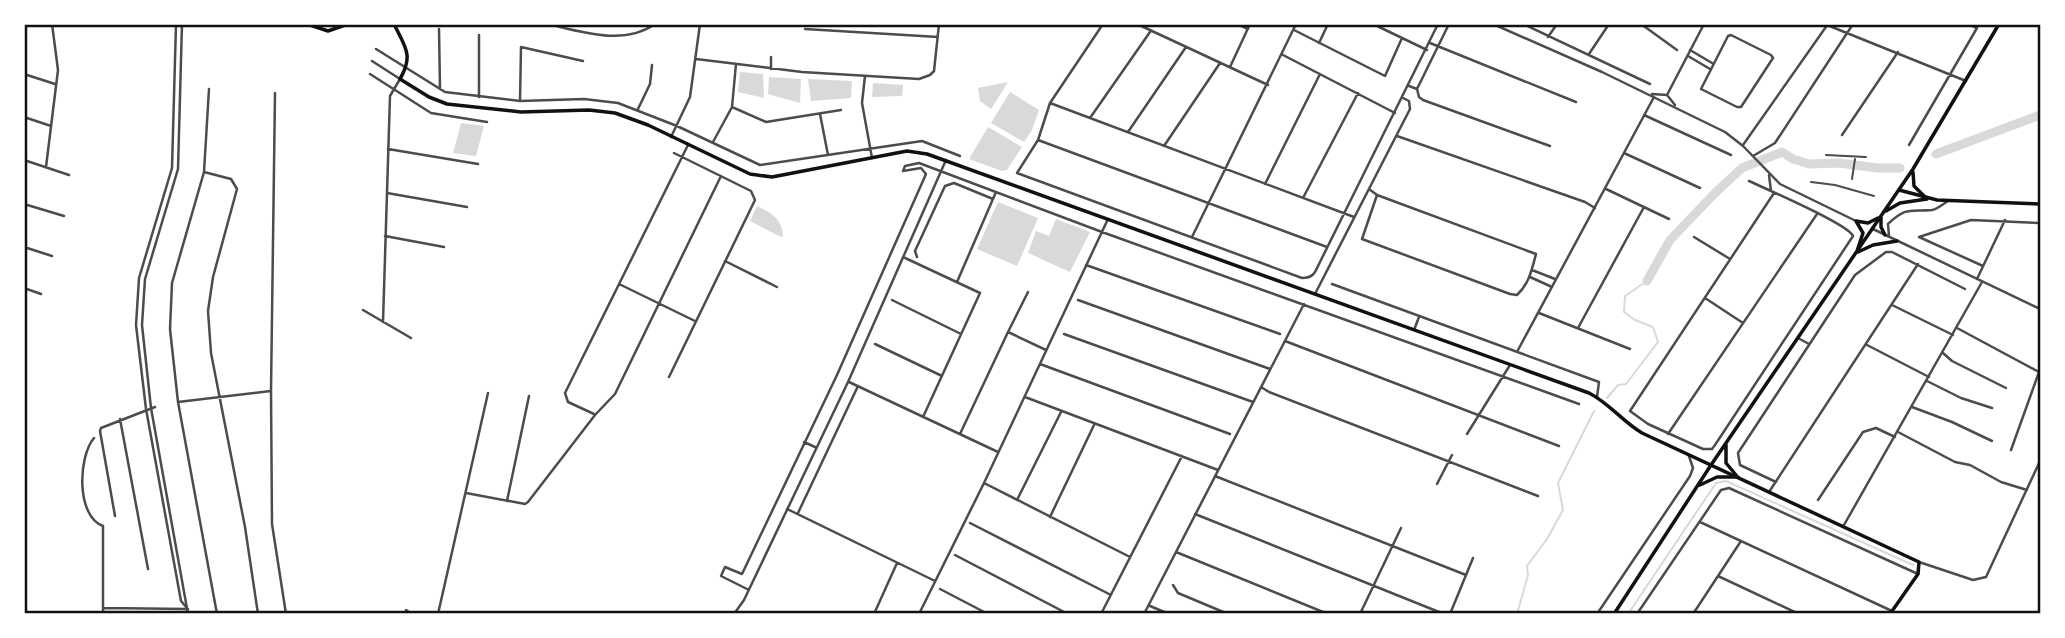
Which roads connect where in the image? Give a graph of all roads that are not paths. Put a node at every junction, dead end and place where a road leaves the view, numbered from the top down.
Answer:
1 (52, 24) edge
2 (176, 24) edge
3 (182, 24) edge
4 (307, 24) edge
5 (348, 24) edge
6 (548, 24) edge
7 (655, 24) edge
8 (700, 24) edge
9 (940, 24) edge
10 (1103, 24) edge
11 (1138, 24) edge
12 (1237, 24) edge
13 (1250, 24) edge
14 (1296, 24) edge
15 (1328, 24) edge
16 (1373, 24) edge
17 (1438, 24) edge
18 (1449, 24) edge
19 (1493, 24) edge
20 (1506, 24) edge
21 (1523, 24) edge
22 (1557, 24) edge
23 (1609, 24) edge
24 (1640, 24) edge
25 (1704, 24) edge
26 (1853, 24) edge
27 (1968, 24) edge
28 (1999, 24) edge
29 (394, 25) edge
30 (1827, 25) edge
31 (439, 29) dead end
32 (805, 29) dead end
33 (1248, 29) junction
34 (1293, 29) junction
35 (1503, 29) junction
36 (176, 31) junction
37 (182, 31) junction
38 (1151, 31) junction
39 (1849, 33) junction
40 (479, 35) dead end
41 (938, 37) junction
42 (1548, 37) junction
43 (1402, 38) junction
44 (1319, 43) junction
45 (1430, 43) junction
46 (1438, 46) junction
47 (1186, 47) junction
48 (376, 49) dead end
49 (1427, 50) junction
50 (1677, 50) dead end
51 (1690, 50) junction
52 (1898, 52) junction
53 (1282, 54) junction
54 (1589, 54) junction
55 (1688, 55) junction
56 (771, 57) dead end
57 (696, 59) junction
58 (372, 61) dead end
59 (583, 61) dead end
60 (1220, 63) junction
61 (1713, 63) junction
62 (736, 64) junction
63 (652, 65) dead end
64 (1230, 67) junction
65 (406, 68) junction
66 (771, 69) junction
67 (1710, 69) junction
68 (24, 74) edge
69 (370, 74) dead end
70 (1321, 74) junction
71 (1950, 74) junction
72 (865, 76) junction
73 (400, 79) junction
74 (1966, 81) junction
75 (56, 84) junction
76 (1650, 84) dead end
77 (1268, 85) junction
78 (1409, 86) junction
79 (209, 89) dead end
80 (394, 89) junction
81 (440, 89) junction
82 (1417, 89) junction
83 (275, 93) dead end
84 (1358, 93) junction
85 (1646, 93) junction
86 (1667, 95) junction
87 (479, 97) junction
88 (1654, 97) junction
89 (1403, 98) junction
90 (520, 101) junction
91 (1576, 102) dead end
92 (1050, 103) junction
93 (732, 107) junction
94 (1677, 108) junction
95 (638, 110) junction
96 (841, 110) dead end
97 (1395, 113) junction
98 (820, 114) junction
99 (1644, 115) junction
100 (24, 117) edge
101 (1090, 118) junction
102 (487, 122) dead end
103 (51, 126) junction
104 (677, 126) junction
105 (1128, 132) junction
106 (1396, 135) junction
107 (1842, 135) dead end
108 (671, 137) junction
109 (1038, 140) junction
110 (713, 142) junction
111 (688, 145) junction
112 (1909, 145) dead end
113 (1164, 146) junction
114 (1550, 146) dead end
115 (1743, 146) junction
116 (387, 149) junction
117 (870, 149) junction
118 (674, 153) dead end
119 (1624, 153) junction
120 (828, 155) junction
121 (1731, 155) dead end
122 (1826, 155) dead end
123 (960, 156) dead end
124 (681, 157) junction
125 (872, 158) junction
126 (1754, 158) junction
127 (1866, 158) dead end
128 (24, 160) edge
129 (946, 160) junction
130 (1855, 160) junction
131 (478, 164) dead end
132 (46, 167) junction
133 (1225, 168) junction
134 (1913, 169) junction
135 (940, 171) junction
136 (204, 172) junction
137 (1768, 174) junction
138 (69, 175) dead end
139 (721, 176) junction
140 (1852, 179) dead end
141 (1749, 181) dead end
142 (1811, 182) dead end
143 (1265, 184) junction
144 (1700, 188) dead end
145 (1369, 189) junction
146 (1605, 189) junction
147 (1899, 190) junction
148 (996, 192) junction
149 (1772, 192) junction
150 (386, 193) junction
151 (1377, 195) junction
152 (1874, 196) dead end
153 (1303, 198) junction
154 (993, 199) junction
155 (1927, 199) junction
156 (1948, 201) junction
157 (1208, 203) junction
158 (24, 204) edge
159 (2040, 204) edge
160 (467, 206) dead end
161 (1644, 207) junction
162 (1595, 208) junction
163 (1885, 211) junction
164 (922, 214) junction
165 (1345, 214) junction
166 (1817, 214) junction
167 (64, 216) dead end
168 (1354, 217) junction
169 (930, 218) junction
170 (1881, 218) junction
171 (1108, 219) junction
172 (1670, 219) dead end
173 (2005, 220) junction
174 (1856, 221) junction
175 (2040, 223) edge
176 (1873, 229) junction
177 (1102, 232) junction
178 (385, 236) junction
179 (1192, 237) junction
180 (1694, 237) dead end
181 (1888, 237) junction
182 (1896, 241) junction
183 (24, 247) edge
184 (444, 247) dead end
185 (1327, 247) junction
186 (1856, 253) junction
187 (52, 256) dead end
188 (903, 257) junction
189 (917, 257) dead end
190 (1730, 259) junction
191 (725, 261) junction
192 (1918, 264) junction
193 (1086, 265) junction
194 (1983, 266) junction
195 (1532, 270) junction
196 (1530, 277) junction
197 (1977, 279) junction
198 (1556, 280) junction
199 (957, 282) junction
200 (1982, 282) junction
201 (618, 283) junction
202 (1332, 285) dead end
203 (777, 287) dead end
204 (1552, 287) junction
205 (24, 289) edge
206 (1965, 289) dead end
207 (1028, 292) dead end
208 (41, 294) dead end
209 (1315, 294) junction
210 (1705, 297) junction
211 (892, 300) dead end
212 (1078, 300) dead end
213 (659, 303) junction
214 (1304, 304) junction
215 (1892, 305) junction
216 (2040, 309) edge
217 (363, 310) dead end
218 (1538, 313) junction
219 (1420, 316) junction
220 (695, 321) junction
221 (383, 322) junction
222 (1743, 323) junction
223 (1578, 328) junction
224 (1957, 328) junction
225 (1414, 330) junction
226 (1008, 332) junction
227 (961, 334) junction
228 (1064, 334) dead end
229 (1280, 334) dead end
230 (1788, 335) junction
231 (1953, 335) junction
232 (411, 338) dead end
233 (1797, 339) junction
234 (1285, 341) junction
235 (876, 344) dead end
236 (1810, 344) junction
237 (1866, 344) junction
238 (1630, 349) dead end
239 (1046, 351) junction
240 (1517, 351) junction
241 (1943, 353) junction
242 (1040, 364) junction
243 (1510, 365) junction
244 (1270, 369) junction
245 (942, 376) junction
246 (1503, 376) junction
247 (668, 377) dead end
248 (1928, 379) junction
249 (848, 382) junction
250 (858, 386) junction
251 (1261, 387) junction
252 (2006, 388) dead end
253 (271, 391) junction
254 (488, 393) dead end
255 (529, 396) dead end
256 (1024, 397) junction
257 (219, 398) junction
258 (1598, 398) junction
259 (178, 402) junction
260 (1253, 402) junction
261 (1578, 404) dead end
262 (153, 407) junction
263 (1912, 407) junction
264 (1992, 408) dead end
265 (146, 409) junction
266 (1062, 411) junction
267 (1479, 414) junction
268 (595, 415) junction
269 (923, 417) junction
270 (120, 419) junction
271 (1095, 424) junction
272 (1898, 432) junction
273 (1230, 434) dead end
274 (1466, 434) dead end
275 (1668, 434) junction
276 (960, 435) junction
277 (94, 438) dead end
278 (1895, 438) junction
279 (1992, 441) dead end
280 (804, 442) junction
281 (1726, 443) junction
282 (1559, 446) dead end
283 (815, 447) junction
284 (2011, 450) dead end
285 (998, 452) junction
286 (1688, 453) junction
287 (1452, 455) dead end
288 (1182, 456) junction
289 (2040, 461) edge
290 (1448, 463) junction
291 (1711, 465) junction
292 (1218, 470) junction
293 (1215, 475) junction
294 (1738, 477) junction
295 (1776, 482) junction
296 (984, 483) junction
297 (1437, 484) dead end
298 (1697, 486) junction
299 (2027, 491) junction
300 (1769, 492) junction
301 (466, 493) junction
302 (1538, 496) dead end
303 (1017, 500) junction
304 (1818, 500) dead end
305 (507, 501) junction
306 (787, 509) junction
307 (798, 514) junction
308 (1195, 514) junction
309 (115, 516) dead end
310 (1050, 517) junction
311 (1700, 522) junction
312 (970, 523) dead end
313 (1843, 527) junction
314 (1401, 528) dead end
315 (1741, 541) junction
316 (1392, 547) junction
317 (1176, 552) junction
318 (956, 555) dead end
319 (1130, 557) junction
320 (1473, 558) dead end
321 (1919, 562) junction
322 (897, 563) junction
323 (148, 569) dead end
324 (1918, 574) junction
325 (1465, 576) junction
326 (1717, 576) junction
327 (935, 581) junction
328 (1173, 585) dead end
329 (1374, 586) junction
330 (940, 589) dead end
331 (749, 590) junction
332 (1111, 595) junction
333 (1149, 605) junction
334 (103, 608) junction
335 (406, 610) dead end
336 (188, 611) edge
337 (1793, 612) edge
338 (1891, 612) edge
339 (103, 614) edge
340 (217, 614) edge
341 (258, 614) edge
342 (286, 614) edge
343 (412, 614) edge
344 (438, 614) edge
345 (734, 614) edge
346 (874, 614) edge
347 (919, 614) edge
348 (988, 614) edge
349 (1068, 614) edge
350 (1101, 614) edge
351 (1144, 614) edge
352 (1169, 614) edge
353 (1228, 614) edge
354 (1328, 614) edge
355 (1360, 614) edge
356 (1444, 614) edge
357 (1450, 614) edge
358 (1597, 614) edge
359 (1614, 614) edge
360 (1637, 614) edge
361 (1693, 614) edge
362 (1799, 614) edge

1 - 75 street
2 - 36 street
3 - 37 street
4 - 5 main road
6 - 7 street
8 - 57 street
9 - 41 street
10 - 92 street
11 - 38 street
12 - 33 street
13 - 33 street
14 - 34 street
15 - 44 street
16 - 43 street
17 - 45 street
18 - 46 street
19 - 35 street
20 - 35 street
21 - 42 street
22 - 42 street
23 - 54 street
24 - 50 street
25 - 51 street
26 - 39 street
27 - 71 street
28 - 74 main road
29 - 65 main road
30 - 39 street
30 - 115 street
31 - 81 street
32 - 41 street
33 - 64 street
34 - 44 street
34 - 53 street
35 - 85 street
36 - 37 street
36 - 265 street
37 - 262 street
38 - 47 street
38 - 101 street
39 - 52 street
39 - 126 street
40 - 87 street
41 - 72 street
42 - 54 street
43 - 44 street
43 - 49 street
45 - 46 street
45 - 49 street
46 - 82 street
46 - 91 street
47 - 60 street
47 - 105 street
48 - 65 street
49 - 78 street
51 - 55 street
51 - 61 street
52 - 71 street
52 - 107 street
53 - 70 street
53 - 77 street
54 - 76 street
55 - 67 street
55 - 86 street
56 - 66 street
57 - 62 street
57 - 104 street
58 - 73 street
59 - 90 street
60 - 64 street
60 - 113 street
61 - 67 street
61 - 67 street
62 - 66 street
62 - 93 street
63 - 95 street
64 - 77 street
65 - 73 main road
65 - 81 street
66 - 72 street
68 - 75 street
69 - 80 street
70 - 84 street
70 - 143 street
71 - 74 street
71 - 112 street
72 - 117 street
73 - 80 street
73 - 108 main road
74 - 134 main road
75 - 103 street
77 - 133 street
78 - 82 street
78 - 89 street
79 - 136 street
80 - 102 street
80 - 116 street
81 - 87 street
82 - 114 street
83 - 253 street
84 - 97 street
84 - 153 street
85 - 86 street
85 - 88 street
86 - 94 street
87 - 90 street
88 - 94 street
88 - 99 street
89 - 97 street
89 - 106 street
90 - 95 street
92 - 101 street
92 - 109 street
93 - 98 street
93 - 110 street
94 - 115 street
95 - 104 street
96 - 98 street
97 - 165 street
98 - 120 street
99 - 119 street
99 - 121 street
100 - 103 street
101 - 105 street
103 - 132 street
104 - 108 street
104 - 110 street
105 - 113 street
106 - 145 street
106 - 162 street
108 - 111 main road
109 - 157 street
109 - 179 street
110 - 120 street
111 - 124 street
111 - 125 main road
113 - 133 street
115 - 126 street
116 - 131 street
116 - 150 street
117 - 120 street
117 - 123 street
117 - 125 street
118 - 124 street
119 - 144 street
119 - 146 street
122 - 130 street
124 - 139 street
124 - 201 street
125 - 129 main road
126 - 137 street
127 - 130 street
128 - 132 street
129 - 135 street
129 - 171 main road
130 - 140 street
132 - 138 street
133 - 143 street
133 - 157 street
134 - 147 main road
134 - 155 main road
135 - 148 street
135 - 164 street
135 - 280 street
136 - 257 street
136 - 259 street
137 - 149 street
137 - 174 street
139 - 191 street
139 - 213 street
141 - 149 street
142 - 152 street
143 - 153 street
145 - 151 street
145 - 168 street
146 - 161 street
146 - 162 street
147 - 155 main road
147 - 163 main road
148 - 154 street
148 - 177 street
149 - 166 street
149 - 190 street
150 - 160 street
150 - 178 street
151 - 195 street
151 - 196 street
153 - 165 street
154 - 169 street
154 - 199 street
155 - 156 main road
155 - 163 main road
156 - 159 main road
156 - 181 street
157 - 179 street
157 - 185 street
158 - 167 street
161 - 172 street
161 - 223 street
162 - 198 street
163 - 170 main road
164 - 169 street
164 - 188 street
165 - 168 street
165 - 185 street
166 - 222 street
166 - 230 street
168 - 209 street
169 - 189 street
170 - 174 main road
170 - 176 main road
170 - 181 main road
171 - 177 street
171 - 209 main road
173 - 175 street
173 - 194 street
173 - 194 street
174 - 176 street
174 - 186 main road
176 - 181 street
176 - 186 main road
177 - 193 street
177 - 214 street
178 - 184 street
178 - 221 street
179 - 185 street
180 - 190 street
181 - 182 street
182 - 186 main road
182 - 197 street
183 - 187 street
186 - 233 main road
188 - 199 street
188 - 249 street
190 - 210 street
191 - 203 street
191 - 220 street
192 - 206 street
192 - 215 street
192 - 236 street
193 - 229 street
193 - 239 street
194 - 197 street
195 - 196 street
195 - 198 street
196 - 204 street
197 - 200 street
198 - 204 street
199 - 227 street
200 - 216 street
200 - 224 street
201 - 213 street
201 - 268 street
202 - 219 street
204 - 218 street
205 - 208 street
207 - 226 street
209 - 225 main road
210 - 222 street
210 - 275 street
211 - 227 street
212 - 244 street
213 - 220 street
213 - 268 street
214 - 234 street
214 - 246 street
215 - 231 street
215 - 237 street
217 - 221 street
218 - 223 street
218 - 240 street
219 - 225 street
219 - 240 street
220 - 247 street
221 - 232 street
222 - 275 street
223 - 238 street
224 - 231 street
224 - 284 street
225 - 243 main road
226 - 239 street
226 - 276 street
227 - 245 street
228 - 260 street
230 - 233 street
230 - 275 street
231 - 241 street
233 - 236 street
233 - 281 main road
234 - 244 street
234 - 267 street
235 - 245 street
236 - 295 street
237 - 248 street
237 - 295 street
239 - 242 street
240 - 258 street
241 - 248 street
241 - 252 street
242 - 256 street
242 - 273 street
243 - 246 street
243 - 258 main road
244 - 251 street
245 - 269 street
246 - 261 street
246 - 267 street
248 - 263 street
248 - 264 street
249 - 250 street
249 - 283 street
250 - 269 street
250 - 307 street
251 - 260 street
251 - 290 street
253 - 257 street
253 - 342 street
254 - 301 street
255 - 305 street
256 - 266 street
256 - 285 street
257 - 259 street
257 - 341 street
258 - 286 main road
259 - 340 street
260 - 292 street
262 - 265 street
262 - 336 street
263 - 272 street
263 - 279 street
265 - 270 street
265 - 336 street
266 - 271 street
266 - 303 street
267 - 274 street
267 - 282 street
268 - 305 street
269 - 276 street
270 - 309 street
270 - 323 street
271 - 288 street
271 - 310 street
272 - 278 street
272 - 299 street
276 - 285 street
277 - 334 street
278 - 304 street
278 - 313 street
280 - 283 street
280 - 331 street
281 - 291 main road
281 - 294 main road
283 - 306 street
285 - 296 street
286 - 291 main road
286 - 358 street
287 - 290 street
288 - 292 street
288 - 319 street
289 - 299 street
290 - 297 street
290 - 302 street
291 - 294 main road
291 - 298 main road
292 - 293 street
293 - 308 street
293 - 316 street
294 - 298 main road
294 - 300 main road
295 - 300 street
296 - 303 street
296 - 327 street
298 - 359 main road
299 - 321 street
300 - 313 main road
301 - 305 street
301 - 344 street
303 - 310 street
306 - 307 street
306 - 331 street
307 - 322 street
308 - 317 street
308 - 329 street
310 - 319 street
311 - 315 street
311 - 324 street
311 - 360 street
312 - 332 street
313 - 321 main road
314 - 316 street
315 - 326 street
315 - 338 street
316 - 325 street
316 - 329 street
317 - 333 street
317 - 354 street
318 - 349 street
319 - 332 street
320 - 325 street
321 - 324 main road
322 - 327 street
322 - 346 street
324 - 338 main road
325 - 357 street
326 - 337 street
326 - 361 street
327 - 347 street
328 - 353 street
329 - 355 street
329 - 356 street
330 - 348 street
331 - 345 street
332 - 350 street
333 - 351 street
333 - 352 street
334 - 336 street
334 - 339 street
335 - 343 street
337 - 362 street

